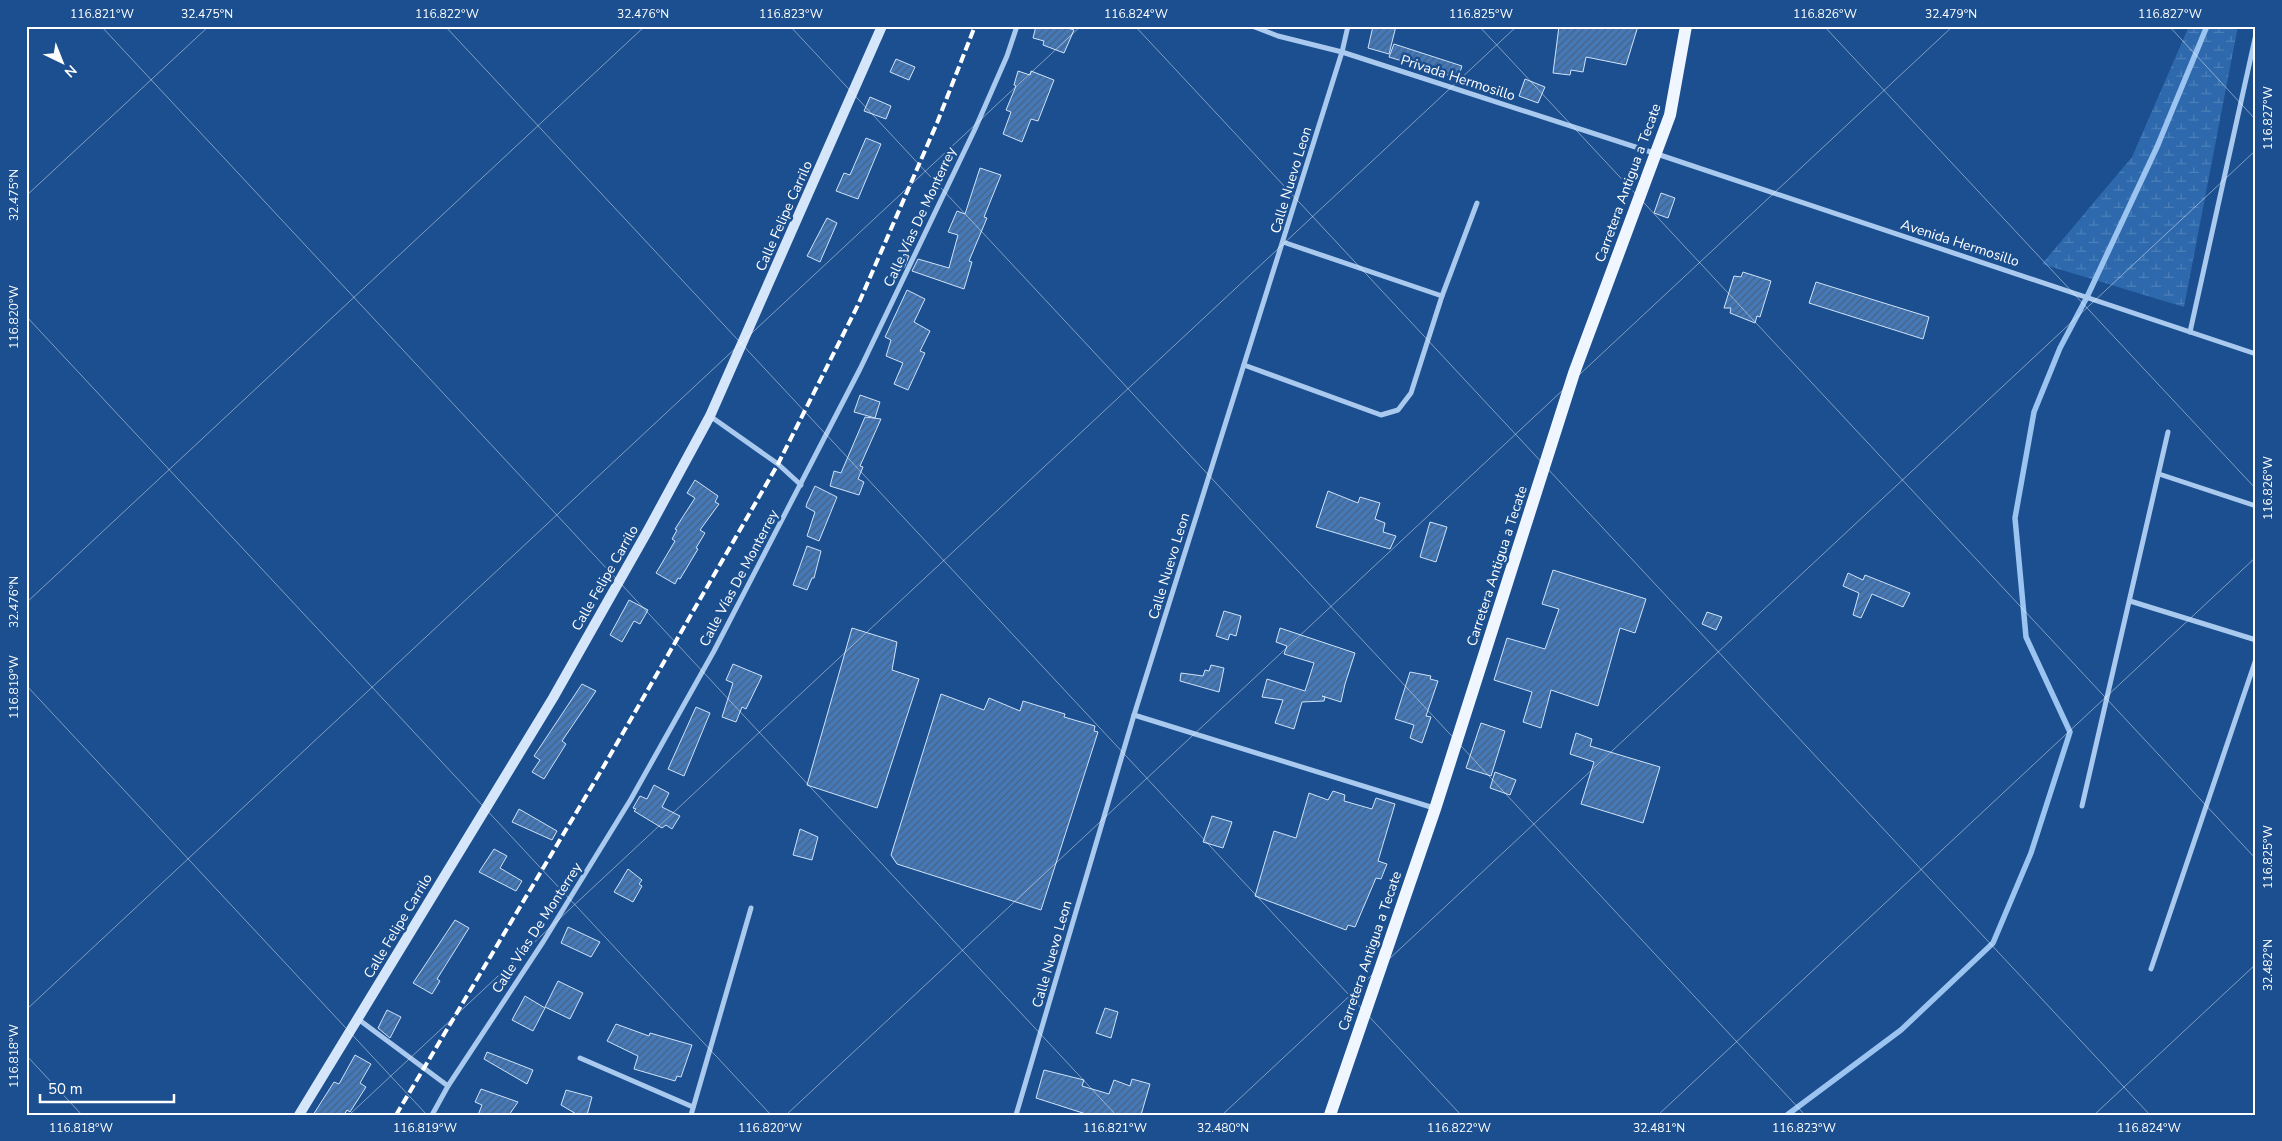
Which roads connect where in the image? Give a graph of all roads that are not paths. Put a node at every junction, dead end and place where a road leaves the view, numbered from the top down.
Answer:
1 (882, 26) edge
2 (1017, 26) edge
3 (1252, 26) edge
4 (1348, 26) edge
5 (1686, 26) edge
6 (2256, 34) edge
7 (1342, 52) junction
8 (1657, 154) junction
9 (1477, 203) dead end
10 (1284, 242) junction
11 (1442, 296) junction
12 (2190, 332) junction
13 (2256, 354) edge
14 (1244, 365) junction
15 (710, 416) junction
16 (2168, 432) dead end
17 (2159, 474) junction
18 (801, 485) junction
19 (2256, 506) edge
20 (2130, 601) junction
21 (2256, 640) edge
22 (2256, 659) edge
23 (1134, 715) junction
24 (2082, 806) dead end
25 (1435, 808) junction
26 (751, 908) dead end
27 (2151, 969) dead end
28 (358, 1019) junction
29 (580, 1058) dead end
30 (448, 1086) junction
31 (693, 1107) junction
32 (299, 1115) edge
33 (432, 1115) edge
34 (691, 1115) edge
35 (1016, 1115) edge
36 (1330, 1115) edge

1 - 15 street, Calle Felipe Carrilo
2 - 18 street, Calle Vías De Monterrey
3 - 7 street, Privada Hermosillo
4 - 7 street, Calle Nuevo Leon
5 - 8 main road, Carretera Antigua a Tecate
6 - 12 street
7 - 8 street, Privada Hermosillo
7 - 10 street, Calle Nuevo Leon
8 - 12 street, Avenida Hermosillo
8 - 25 main road, Carretera Antigua a Tecate
9 - 11 street
10 - 11 street
10 - 14 street, Calle Nuevo Leon
11 - 14 street
12 - 13 street, Avenida Hermosillo
14 - 23 street, Calle Nuevo Leon
15 - 18 street
15 - 28 street, Calle Felipe Carrilo
16 - 17 street
17 - 19 street
17 - 20 street
18 - 30 street, Calle Vías De Monterrey
20 - 21 street
20 - 24 street
22 - 27 street
23 - 25 street
23 - 35 street, Calle Nuevo Leon
25 - 36 main road, Carretera Antigua a Tecate
26 - 31 street
28 - 30 street
28 - 32 street, Calle Felipe Carrilo
29 - 31 street
30 - 33 street, Calle Vías De Monterrey
31 - 34 street

